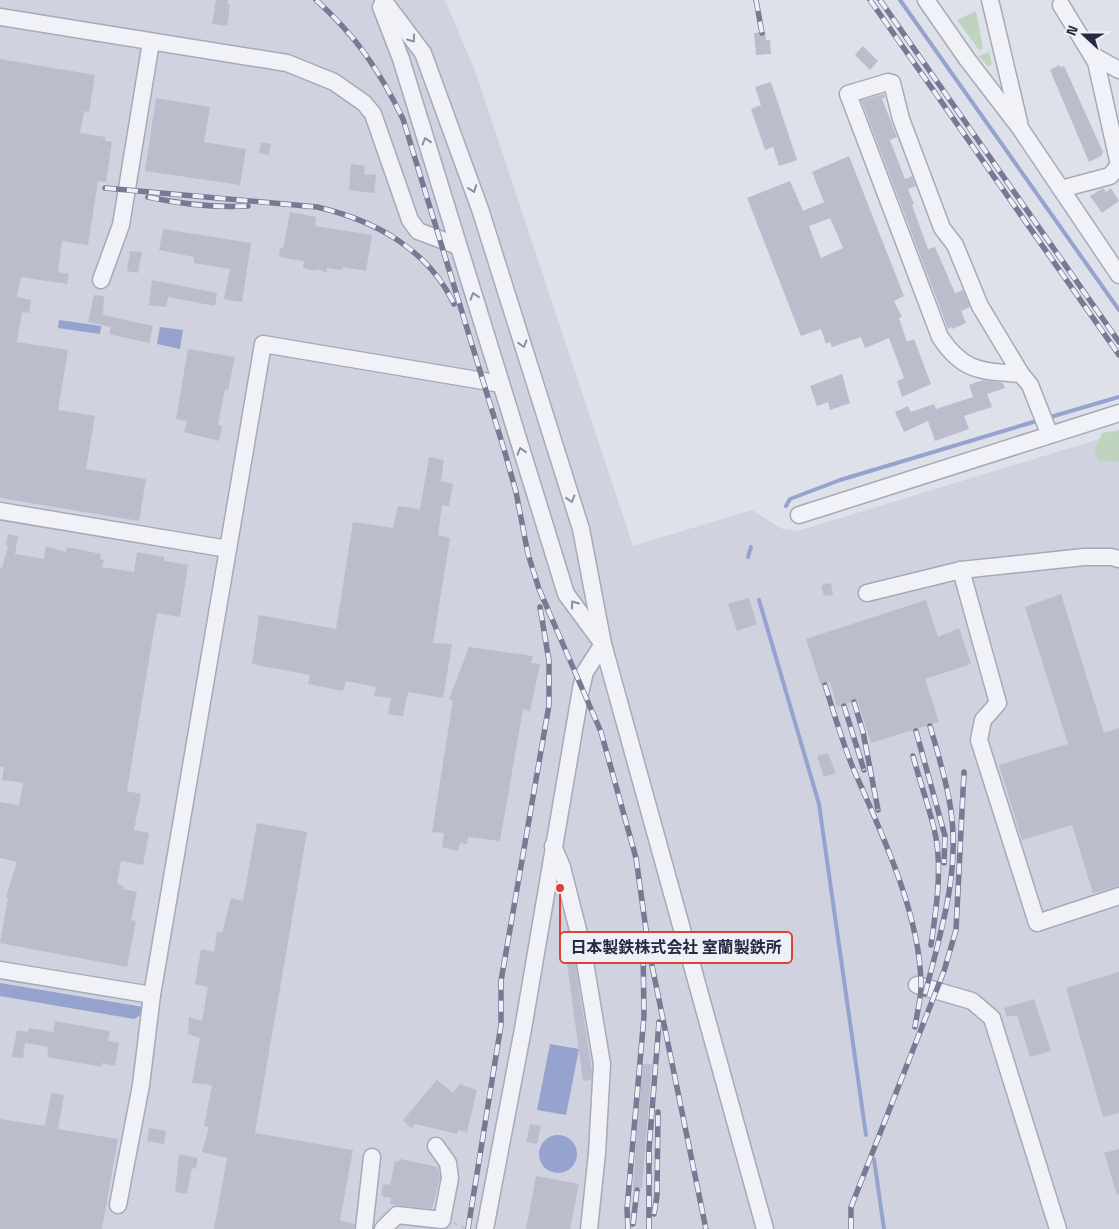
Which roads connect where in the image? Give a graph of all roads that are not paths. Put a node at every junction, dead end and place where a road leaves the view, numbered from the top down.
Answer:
1 (378, 0) edge
2 (383, 0) edge
3 (926, 0) edge
4 (990, 0) edge
5 (1061, 5) dead end
6 (0, 17) edge
7 (150, 42) junction
8 (1092, 55) junction
9 (1119, 70) edge
10 (1020, 128) junction
11 (1119, 165) edge
12 (1061, 190) junction
13 (458, 246) junction
14 (1118, 272) edge
15 (101, 280) dead end
16 (1020, 374) junction
17 (500, 384) junction
18 (1119, 413) edge
19 (1046, 424) junction
20 (0, 511) edge
21 (799, 515) dead end
22 (228, 549) junction
23 (1119, 559) edge
24 (961, 570) junction
25 (867, 592) dead end
26 (603, 644) junction
27 (553, 846) junction
28 (1119, 896) edge
29 (0, 970) edge
30 (917, 985) dead end
31 (152, 995) junction
32 (436, 1146) dead end
33 (372, 1157) dead end
34 (118, 1205) dead end
35 (364, 1229) edge
36 (382, 1229) edge
37 (486, 1229) edge
38 (590, 1229) edge
39 (765, 1229) edge
40 (1058, 1229) edge

13 -> 1 street
2 -> 26 street
3 - 10 street
4 - 10 street
5 - 8 street
6 - 7 street
7 - 13 street
7 - 15 street
8 - 9 street
8 - 11 street
10 - 12 street
11 - 12 street
12 - 14 street
17 -> 13 street
16 - 16 street
16 - 19 street
17 - 22 street
26 -> 17 street
18 - 19 street
19 - 21 street
20 - 22 street
22 - 31 street
23 - 24 street
24 - 25 street
24 - 28 street
26 - 27 street
26 - 39 street
27 - 37 street
27 - 38 street
29 - 31 street
30 - 40 street
31 - 34 street
32 - 36 street
33 - 35 street

